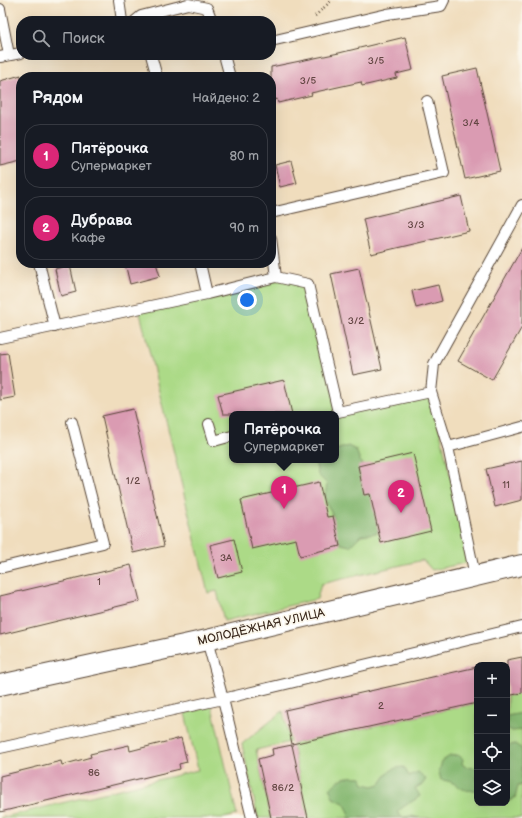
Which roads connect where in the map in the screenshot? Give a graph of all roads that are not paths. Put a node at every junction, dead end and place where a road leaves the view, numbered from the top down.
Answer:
1 (119, 0) edge
2 (444, 0) edge
3 (0, 9) edge
4 (121, 16) edge
5 (150, 16) edge
6 (210, 16) edge
7 (276, 39) edge
8 (16, 55) edge
9 (5, 56) edge
10 (152, 60) edge
11 (225, 60) edge
12 (156, 72) edge
13 (229, 72) edge
14 (427, 101) dead end
15 (522, 205) edge
16 (276, 211) edge
17 (40, 268) edge
18 (201, 268) edge
19 (275, 268) edge
20 (276, 277) junction
21 (207, 294) junction
22 (55, 327) junction
23 (0, 338) edge
24 (431, 392) junction
25 (333, 411) edge
26 (339, 412) edge
27 (72, 422) dead end
28 (209, 424) dead end
29 (522, 427) edge
30 (229, 437) edge
31 (448, 447) junction
32 (522, 565) edge
33 (0, 568) edge
34 (475, 576) junction
35 (522, 627) edge
36 (207, 640) junction
37 (0, 685) edge
38 (223, 699) junction
39 (0, 748) edge
40 (252, 818) edge

1 - 4 lane
2 - 7 lane
3 - 9 lane
5 - 6 lane
8 - 9 lane
10 - 12 lane
11 - 13 lane
14 - 16 lane
15 - 24 lane
17 - 22 lane
18 - 21 lane
19 - 20 lane
20 - 21 lane
20 - 25 lane
21 - 22 lane
22 - 23 lane
24 - 26 lane
24 - 31 lane
27 - 33 lane
28 - 30 lane
29 - 31 lane
31 - 34 lane
32 - 34 street, МОЛОДЁЖНАЯ УЛИЦА
34 - 36 street, МОЛОДЁЖНАЯ УЛИЦА
35 - 38 lane
36 - 37 street, МОЛОДЁЖНАЯ УЛИЦА
36 - 38 lane
38 - 39 lane
38 - 40 lane

